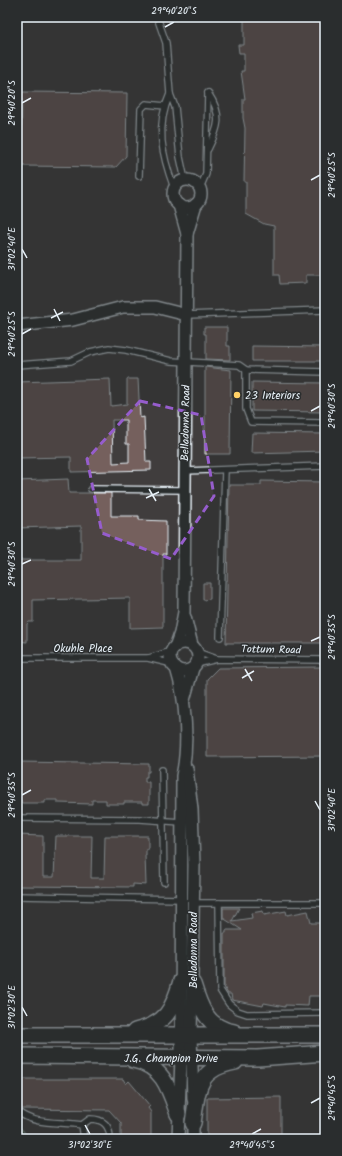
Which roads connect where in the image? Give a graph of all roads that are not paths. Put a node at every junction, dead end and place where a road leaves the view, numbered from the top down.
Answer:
1 (157, 17) edge
2 (170, 94) junction
3 (165, 106) junction
4 (208, 150) junction
5 (139, 176) dead end
6 (185, 180) junction
7 (174, 188) junction
8 (200, 188) junction
9 (196, 204) junction
10 (179, 205) junction
11 (187, 234) junction
12 (325, 310) edge
13 (186, 315) junction
14 (17, 326) edge
15 (186, 362) junction
16 (17, 365) edge
17 (246, 370) junction
18 (325, 372) edge
19 (325, 423) edge
20 (325, 466) edge
21 (225, 470) junction
22 (185, 471) junction
23 (91, 489) dead end
24 (185, 490) junction
25 (184, 612) junction
26 (220, 638) dead end
27 (194, 648) junction
28 (173, 649) junction
29 (17, 658) edge
30 (148, 658) junction
31 (217, 659) junction
32 (325, 660) edge
33 (174, 666) junction
34 (195, 666) junction
35 (184, 701) junction
36 (185, 763) junction
37 (162, 770) dead end
38 (17, 818) edge
39 (164, 821) junction
40 (181, 822) junction
41 (164, 882) dead end
42 (17, 896) edge
43 (181, 899) junction
44 (193, 903) junction
45 (219, 903) junction
46 (325, 903) edge
47 (187, 983) junction
48 (325, 1013) edge
49 (17, 1035) edge
50 (119, 1035) junction
51 (325, 1035) edge
52 (186, 1036) junction
53 (259, 1036) junction
54 (325, 1053) edge
55 (17, 1056) edge
56 (118, 1058) junction
57 (186, 1058) junction
58 (258, 1058) junction
59 (17, 1111) edge
60 (178, 1114) junction
61 (194, 1123) junction
62 (82, 1125) junction
63 (84, 1139) edge
64 (110, 1139) edge
65 (178, 1139) edge
66 (193, 1139) edge

1 - 2 lane
2 - 3 lane
2 - 6 lane
3 - 5 lane
3 - 7 lane
4 - 4 lane
4 - 8 lane
6 - 7 street
6 - 8 street
7 - 10 street, Belladonna Road
8 - 9 street, Belladonna Road
9 - 10 street
9 - 11 street, Belladonna Road
10 - 11 street, Belladonna Road
11 - 13 street, Belladonna Road
12 - 13 lane
13 - 14 street
13 - 15 street, Belladonna Road
15 - 16 lane
15 - 17 lane
15 - 22 street, Belladonna Road
17 - 18 lane
17 - 19 lane
20 - 21 lane
21 - 22 lane
21 - 26 lane
22 - 24 street, Belladonna Road
23 - 24 lane
24 - 25 street, Belladonna Road
25 - 27 street, Belladonna Road
25 - 28 street, Belladonna Road
27 - 28 street
27 - 31 lane, Tottum Road
27 - 34 street, Belladonna Road
28 - 30 lane, Okuhle Place
28 - 33 street, Belladonna Road
29 - 30 lane, Okuhle Place
30 - 33 lane, Okuhle Place
31 - 32 lane, Tottum Road
31 - 34 lane, Tottum Road
33 - 34 street
33 - 35 street, Belladonna Road
34 - 35 street, Belladonna Road
35 - 36 street, Belladonna Road
36 - 40 street, Belladonna Road
36 - 44 street, Belladonna Road
37 - 39 lane
38 - 39 lane
39 - 40 lane
39 - 41 lane
40 - 43 street, Belladonna Road
42 - 43 lane
43 - 47 street, Belladonna Road
44 - 45 lane
44 - 47 street, Belladonna Road
45 - 46 lane
45 - 48 lane
47 - 50 street
47 - 52 street, Belladonna Road
47 - 53 street
49 - 50 street, J.G. Champion Drive
50 - 52 street, J.G. Champion Drive
51 - 53 street, J.G. Champion Drive
52 - 53 street, J.G. Champion Drive
52 - 57 street, Belladonna Road
54 - 58 street, J.G. Champion Drive
55 - 56 street, J.G. Champion Drive
56 - 57 street, J.G. Champion Drive
56 - 60 street
57 - 58 street, J.G. Champion Drive
57 - 60 street, Belladonna Road
57 - 61 street, Belladonna Road
58 - 61 street
59 - 62 lane
60 - 65 street, Belladonna Road
61 - 66 street, Belladonna Road
62 - 63 lane
62 - 64 lane

